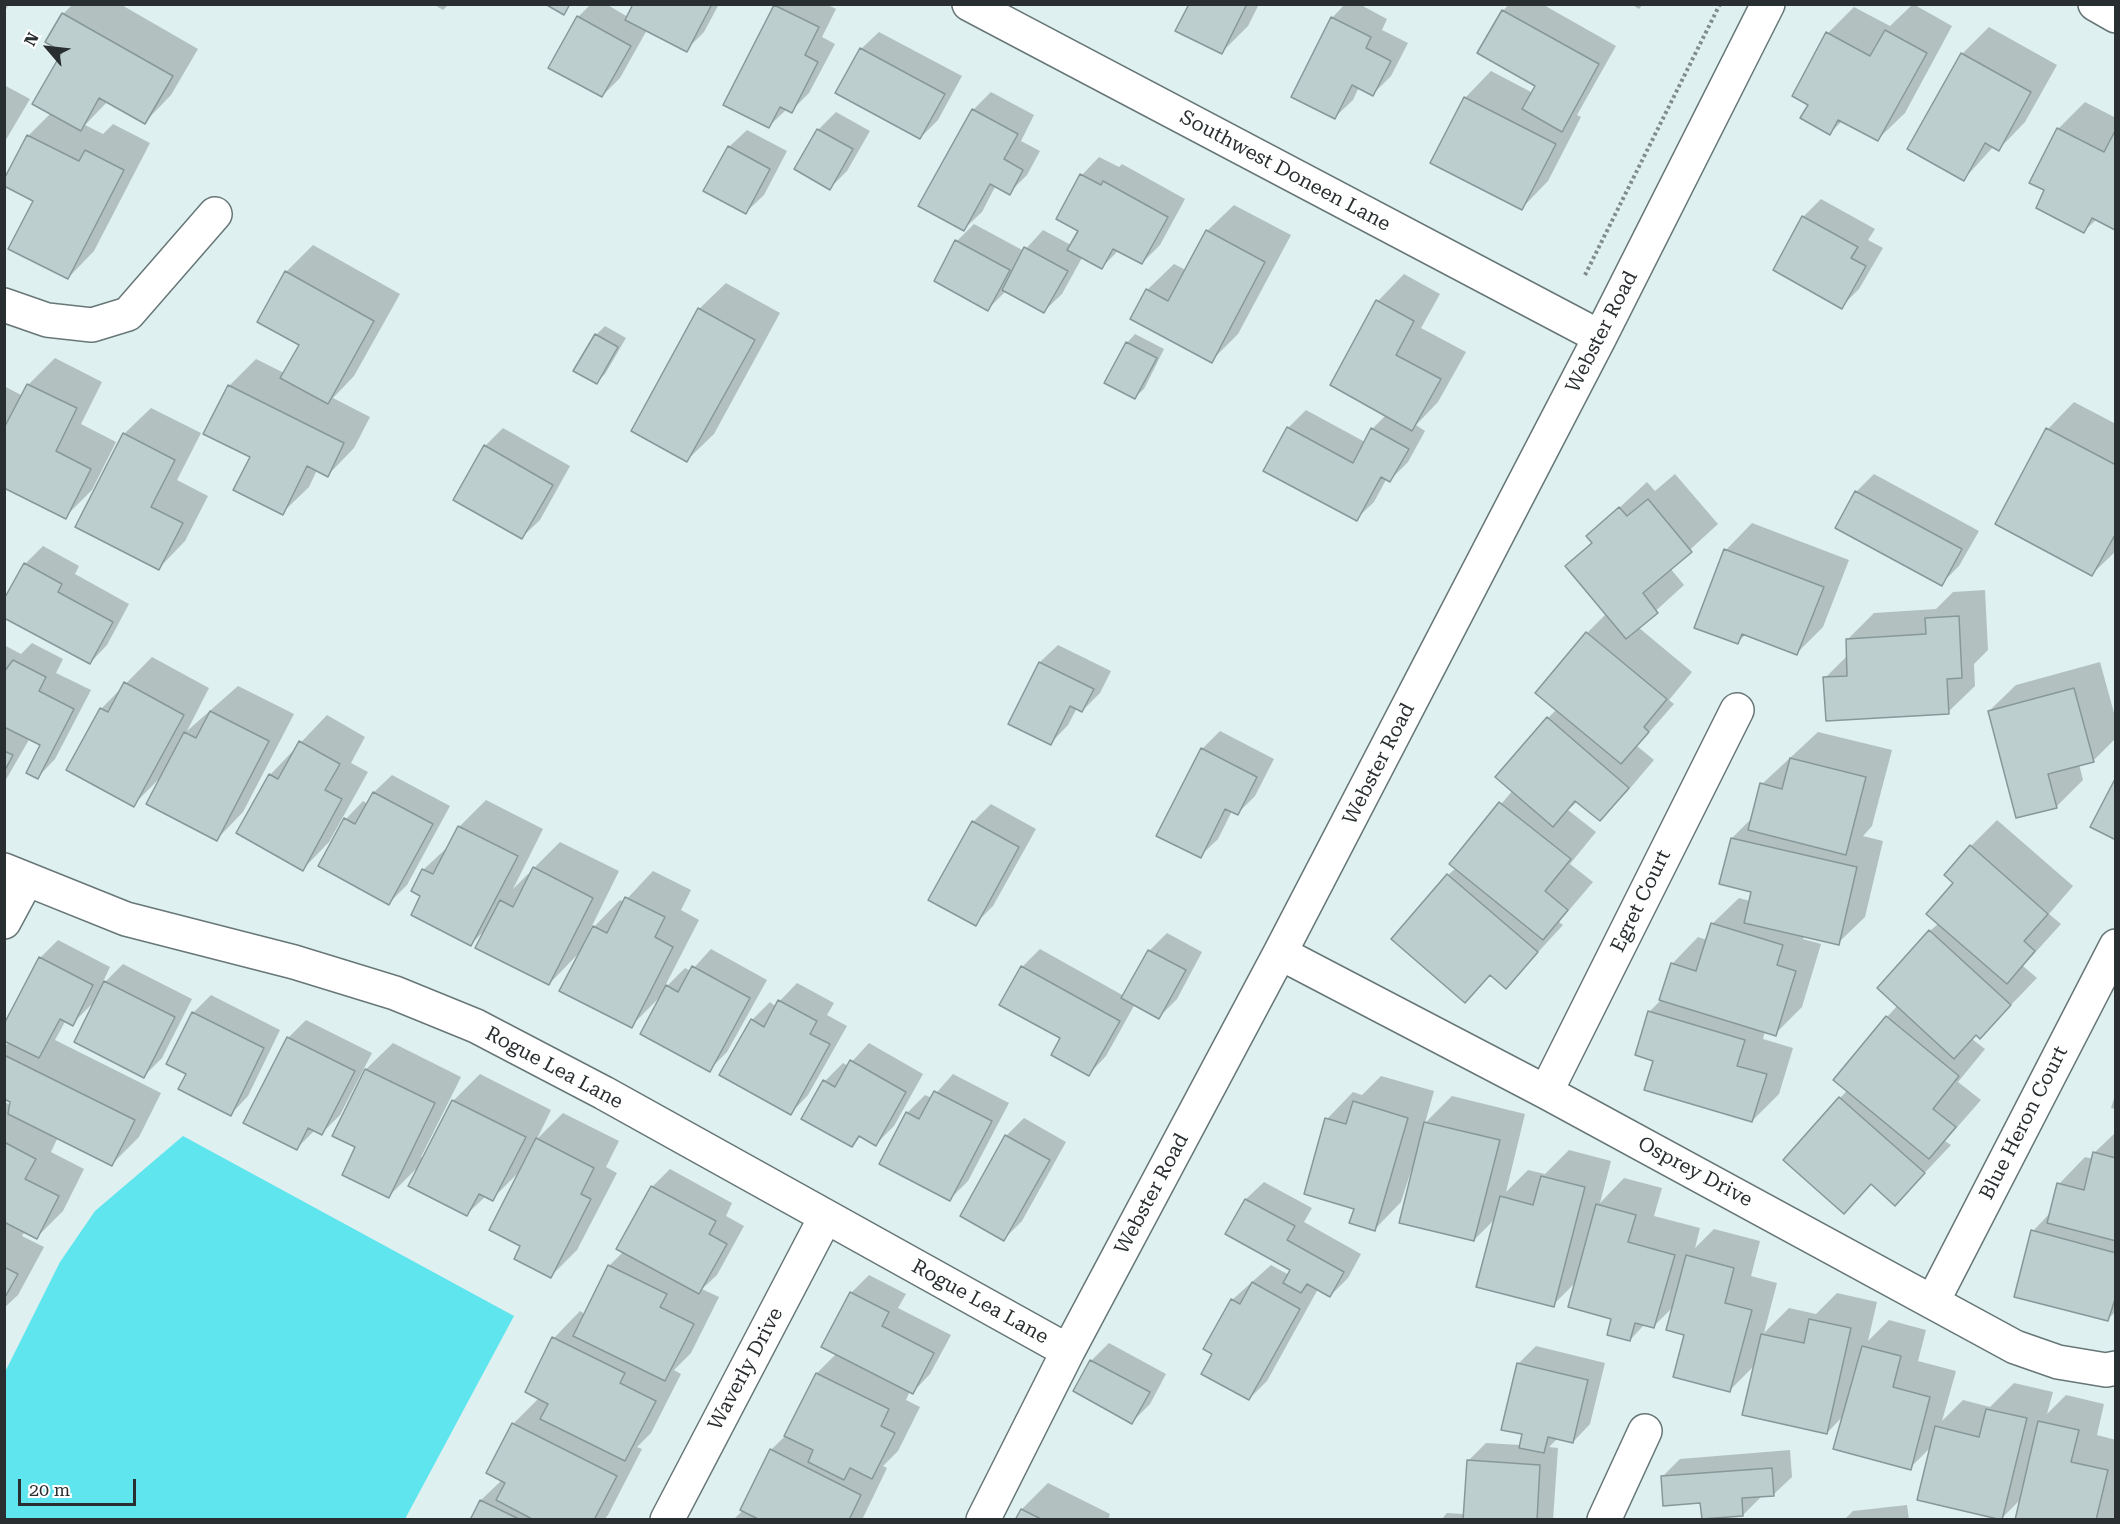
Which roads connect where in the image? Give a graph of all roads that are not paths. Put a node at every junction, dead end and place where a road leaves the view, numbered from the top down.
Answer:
1 (969, 4) edge
2 (1768, 4) edge
3 (2095, 4) edge
4 (2115, 16) edge
5 (215, 214) dead end
6 (4, 305) edge
7 (1600, 337) junction
8 (1737, 710) dead end
9 (15, 875) edge
10 (4, 922) edge
11 (2115, 946) edge
12 (1280, 953) junction
13 (1546, 1092) junction
14 (825, 1218) junction
15 (1933, 1300) junction
16 (1068, 1351) junction
17 (2115, 1368) edge
18 (1645, 1431) dead end
19 (667, 1520) edge
20 (983, 1520) edge
21 (1604, 1520) edge

1 - 7 street, Southwest Doneen Lane
2 - 7 street, Webster Road
3 - 4 street
5 - 6 street
7 - 12 street, Webster Road
8 - 13 street, Egret Court
9 - 10 street
9 - 14 street, Rogue Lea Lane
11 - 15 street, Blue Heron Court
12 - 13 street, Osprey Drive
12 - 16 street, Webster Road
13 - 15 street, Osprey Drive
14 - 16 street, Rogue Lea Lane
14 - 19 street, Waverly Drive
15 - 17 street, Osprey Drive
16 - 20 street, Webster Road
18 - 21 street

